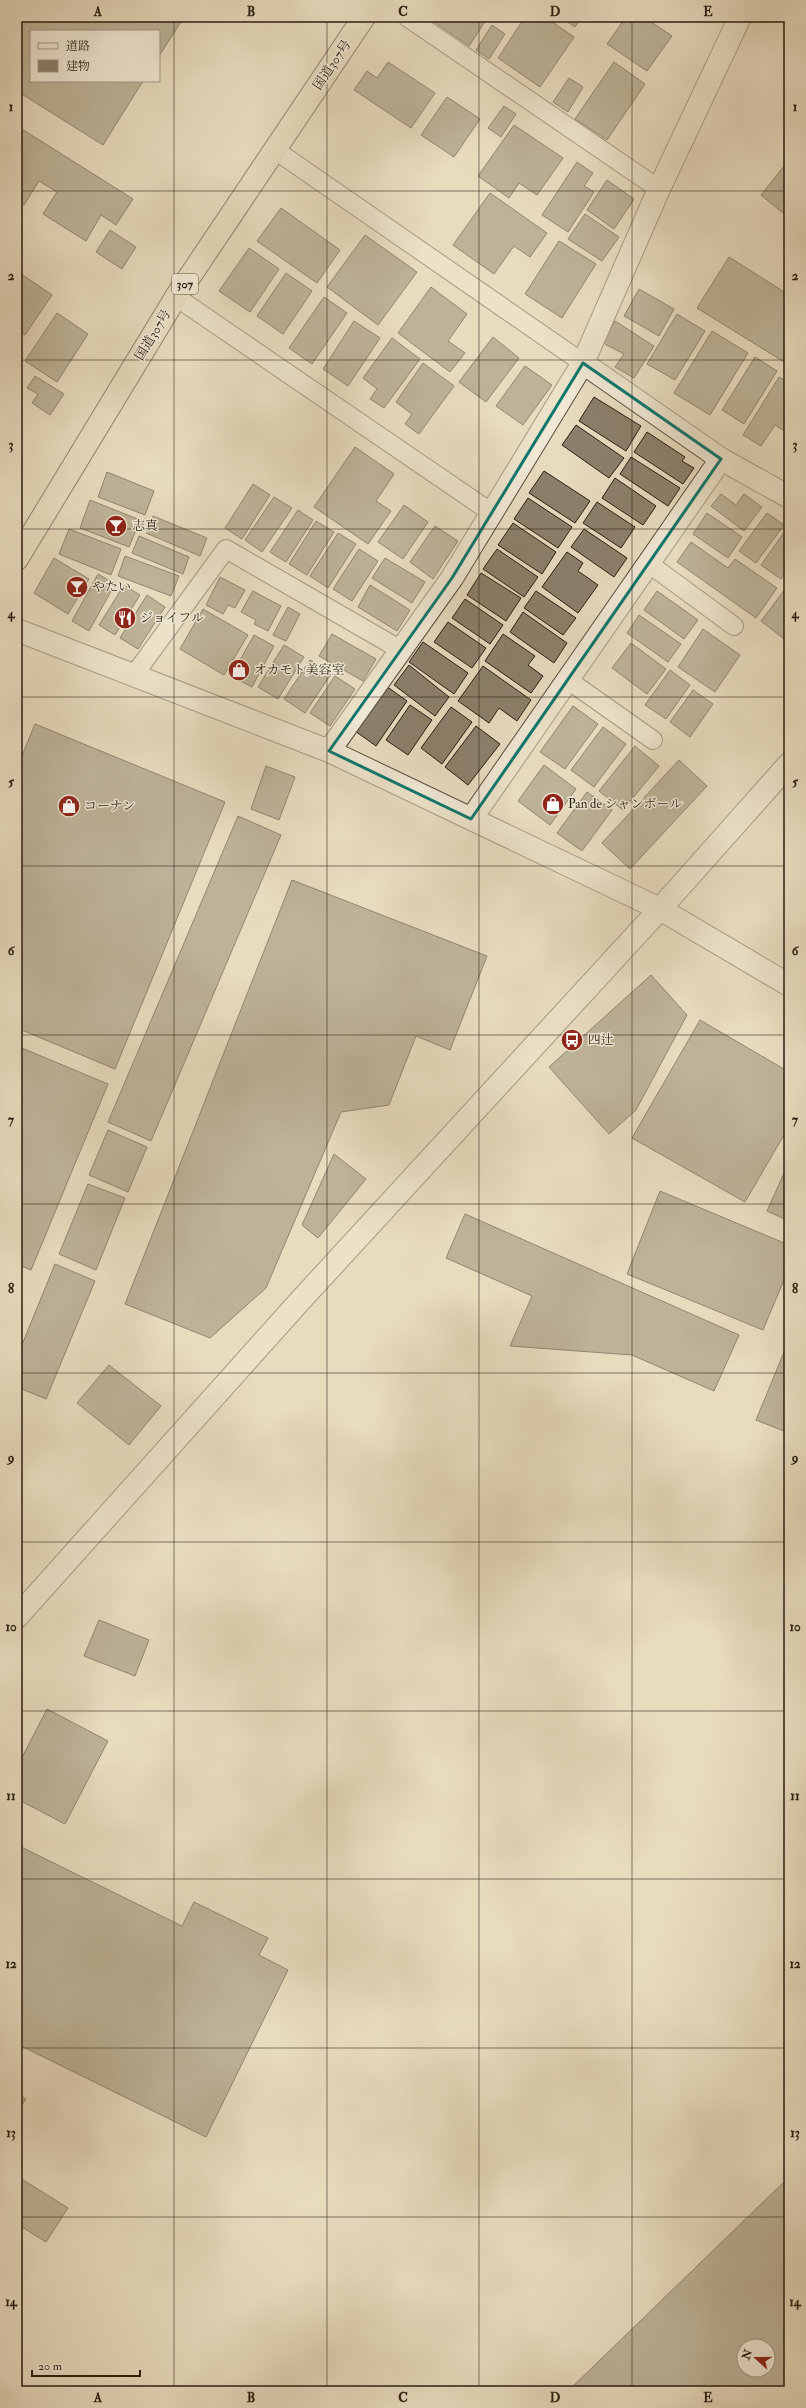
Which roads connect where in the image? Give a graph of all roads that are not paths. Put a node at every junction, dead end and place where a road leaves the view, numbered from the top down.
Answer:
1 (364, 17) edge
2 (407, 17) edge
3 (733, 19) edge
4 (275, 150) junction
5 (659, 189) junction
6 (176, 297) junction
7 (583, 363) junction
8 (721, 459) junction
9 (789, 497) edge
10 (492, 513) junction
11 (17, 559) edge
12 (648, 563) junction
13 (734, 626) dead end
14 (17, 630) edge
15 (401, 650) junction
16 (134, 675) junction
17 (568, 680) junction
18 (652, 740) dead end
19 (329, 751) junction
20 (789, 764) edge
21 (472, 819) junction
22 (660, 909) junction
23 (789, 985) edge
24 (17, 1617) edge

1 - 4 highway, 国道307号 / 307
2 - 5 lane
3 - 5 street
4 - 6 highway, 国道307号 / 307
4 - 7 lane
5 - 7 street
6 - 10 lane
6 - 11 highway, 国道307号 / 307
7 - 8 street
7 - 10 street
8 - 9 street
8 - 12 street
10 - 15 street
12 - 13 lane
12 - 17 street
14 - 16 street
15 - 16 lane
15 - 19 street
16 - 19 street
17 - 18 lane
17 - 21 street
19 - 21 street
20 - 22 street
21 - 22 street
22 - 23 street
22 - 24 street

